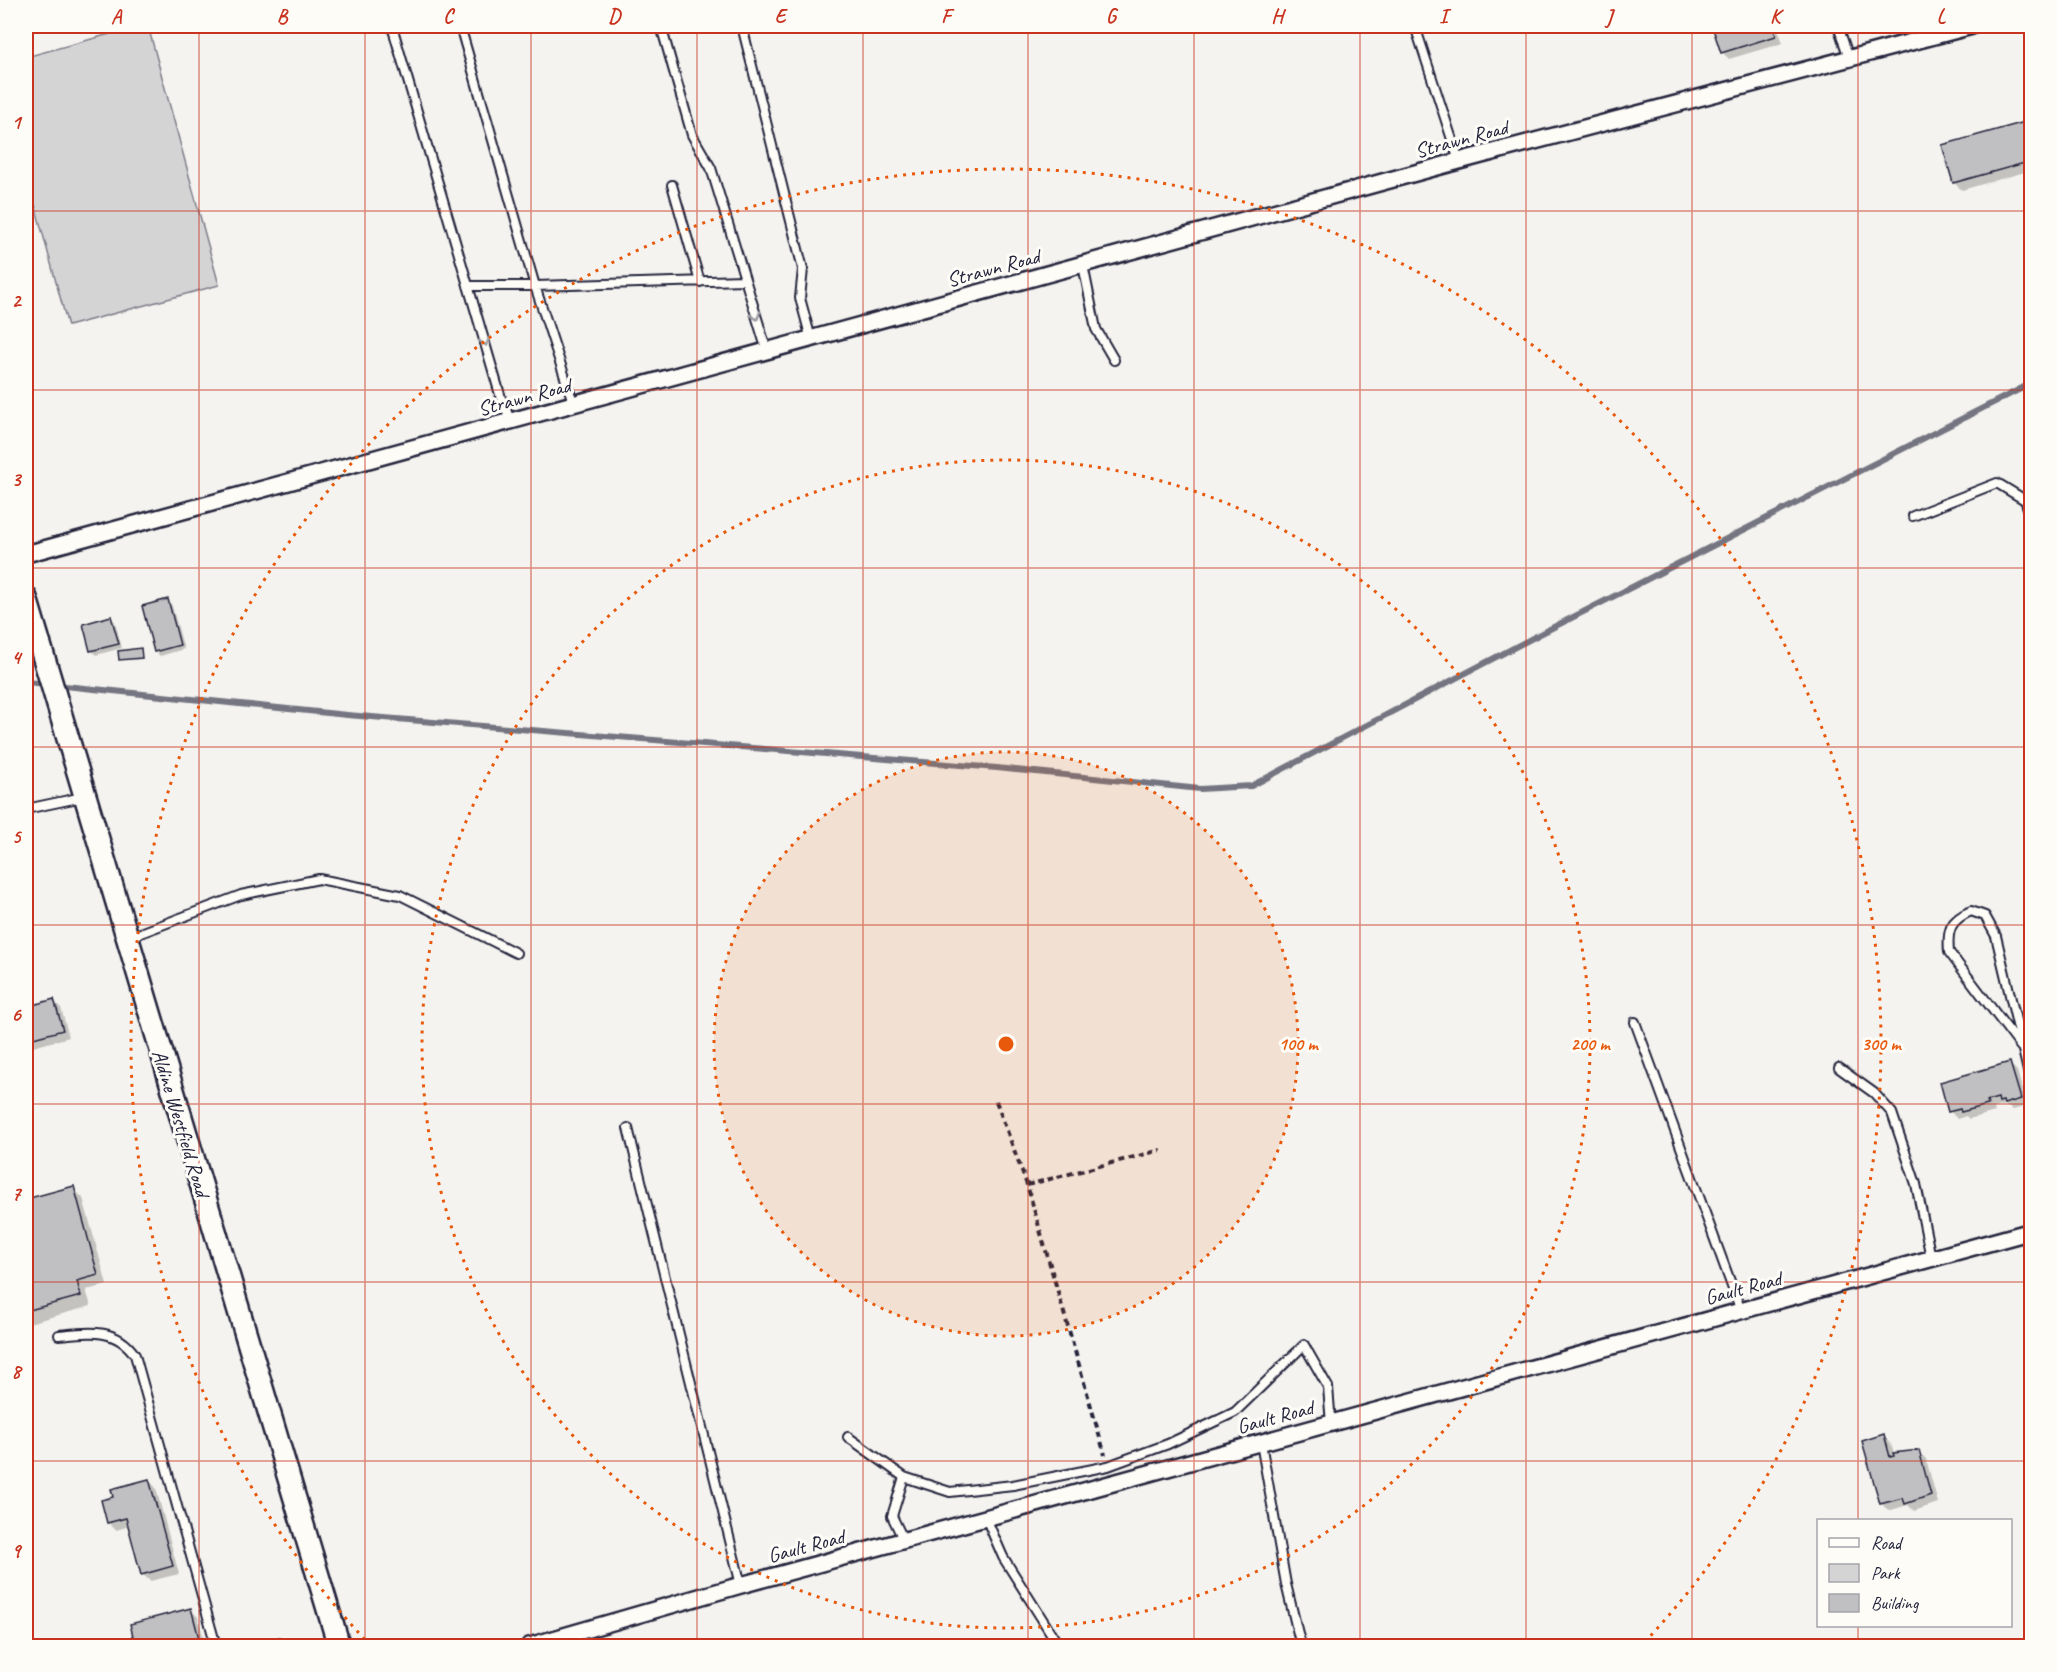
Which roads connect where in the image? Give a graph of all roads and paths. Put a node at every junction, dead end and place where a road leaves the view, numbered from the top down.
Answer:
1 (392, 26) edge
2 (460, 26) edge
3 (661, 26) edge
4 (742, 26) edge
5 (1415, 26) edge
6 (1838, 26) edge
7 (1972, 26) edge
8 (1849, 58) junction
9 (1459, 161) junction
10 (672, 185) dead end
11 (1083, 265) junction
12 (744, 280) junction
13 (700, 282) junction
14 (468, 286) junction
15 (535, 286) junction
16 (812, 340) junction
17 (768, 352) junction
18 (1114, 360) dead end
19 (574, 405) junction
20 (511, 422) junction
21 (2028, 498) edge
22 (1914, 516) dead end
23 (2031, 520) edge
24 (26, 554) edge
25 (26, 598) edge
26 (84, 796) junction
27 (26, 809) edge
28 (126, 938) junction
29 (516, 953) dead end
30 (1635, 1022) dead end
31 (2020, 1047) junction
32 (1839, 1068) dead end
33 (2031, 1088) edge
34 (996, 1101) dead end
35 (628, 1128) dead end
36 (1161, 1150) dead end
37 (1027, 1185) junction
38 (2031, 1231) edge
39 (1931, 1258) junction
40 (1741, 1311) junction
41 (59, 1335) dead end
42 (1331, 1424) junction
43 (848, 1437) dead end
44 (1261, 1443) junction
45 (1108, 1466) junction
46 (904, 1477) junction
47 (986, 1518) junction
48 (904, 1541) junction
49 (741, 1586) junction
50 (216, 1647) edge
51 (339, 1647) edge
52 (530, 1647) edge
53 (1059, 1647) edge
54 (1301, 1647) edge

1 - 14 lane
2 - 15 lane
3 - 12 lane
4 - 16 lane
5 - 9 lane
6 - 8 lane
7 - 8 street, Strawn Road
8 - 9 street, Strawn Road
9 - 11 street, Strawn Road
10 - 13 lane
11 - 16 street, Strawn Road
11 - 18 lane
12 - 13 lane
12 -> 17 lane
13 - 15 lane
14 - 15 lane
14 -> 20 lane
15 - 19 lane
16 - 17 street, Strawn Road
17 - 19 street, Strawn Road
19 - 20 street, Strawn Road
20 - 24 street, Strawn Road
21 - 22 lane
21 - 23 lane
25 - 26 main road, Aldine Westfield Road
26 - 27 lane
26 - 28 main road, Aldine Westfield Road
28 - 29 lane
28 - 51 main road, Aldine Westfield Road
30 - 40 lane
31 - 31 lane
31 - 33 lane
32 - 39 lane
34 - 37 path
35 - 49 lane
36 - 37 path
37 - 45 path
38 - 39 street, Gault Road
39 - 40 street, Gault Road
40 - 42 street, Gault Road
41 - 50 lane
42 - 44 street, Gault Road
42 - 45 lane
43 - 46 lane
44 - 47 street, Gault Road
44 - 54 lane
45 - 46 lane
46 - 48 lane
47 - 48 street, Gault Road
47 - 53 lane
48 - 49 street, Gault Road
49 - 52 street, Gault Road

